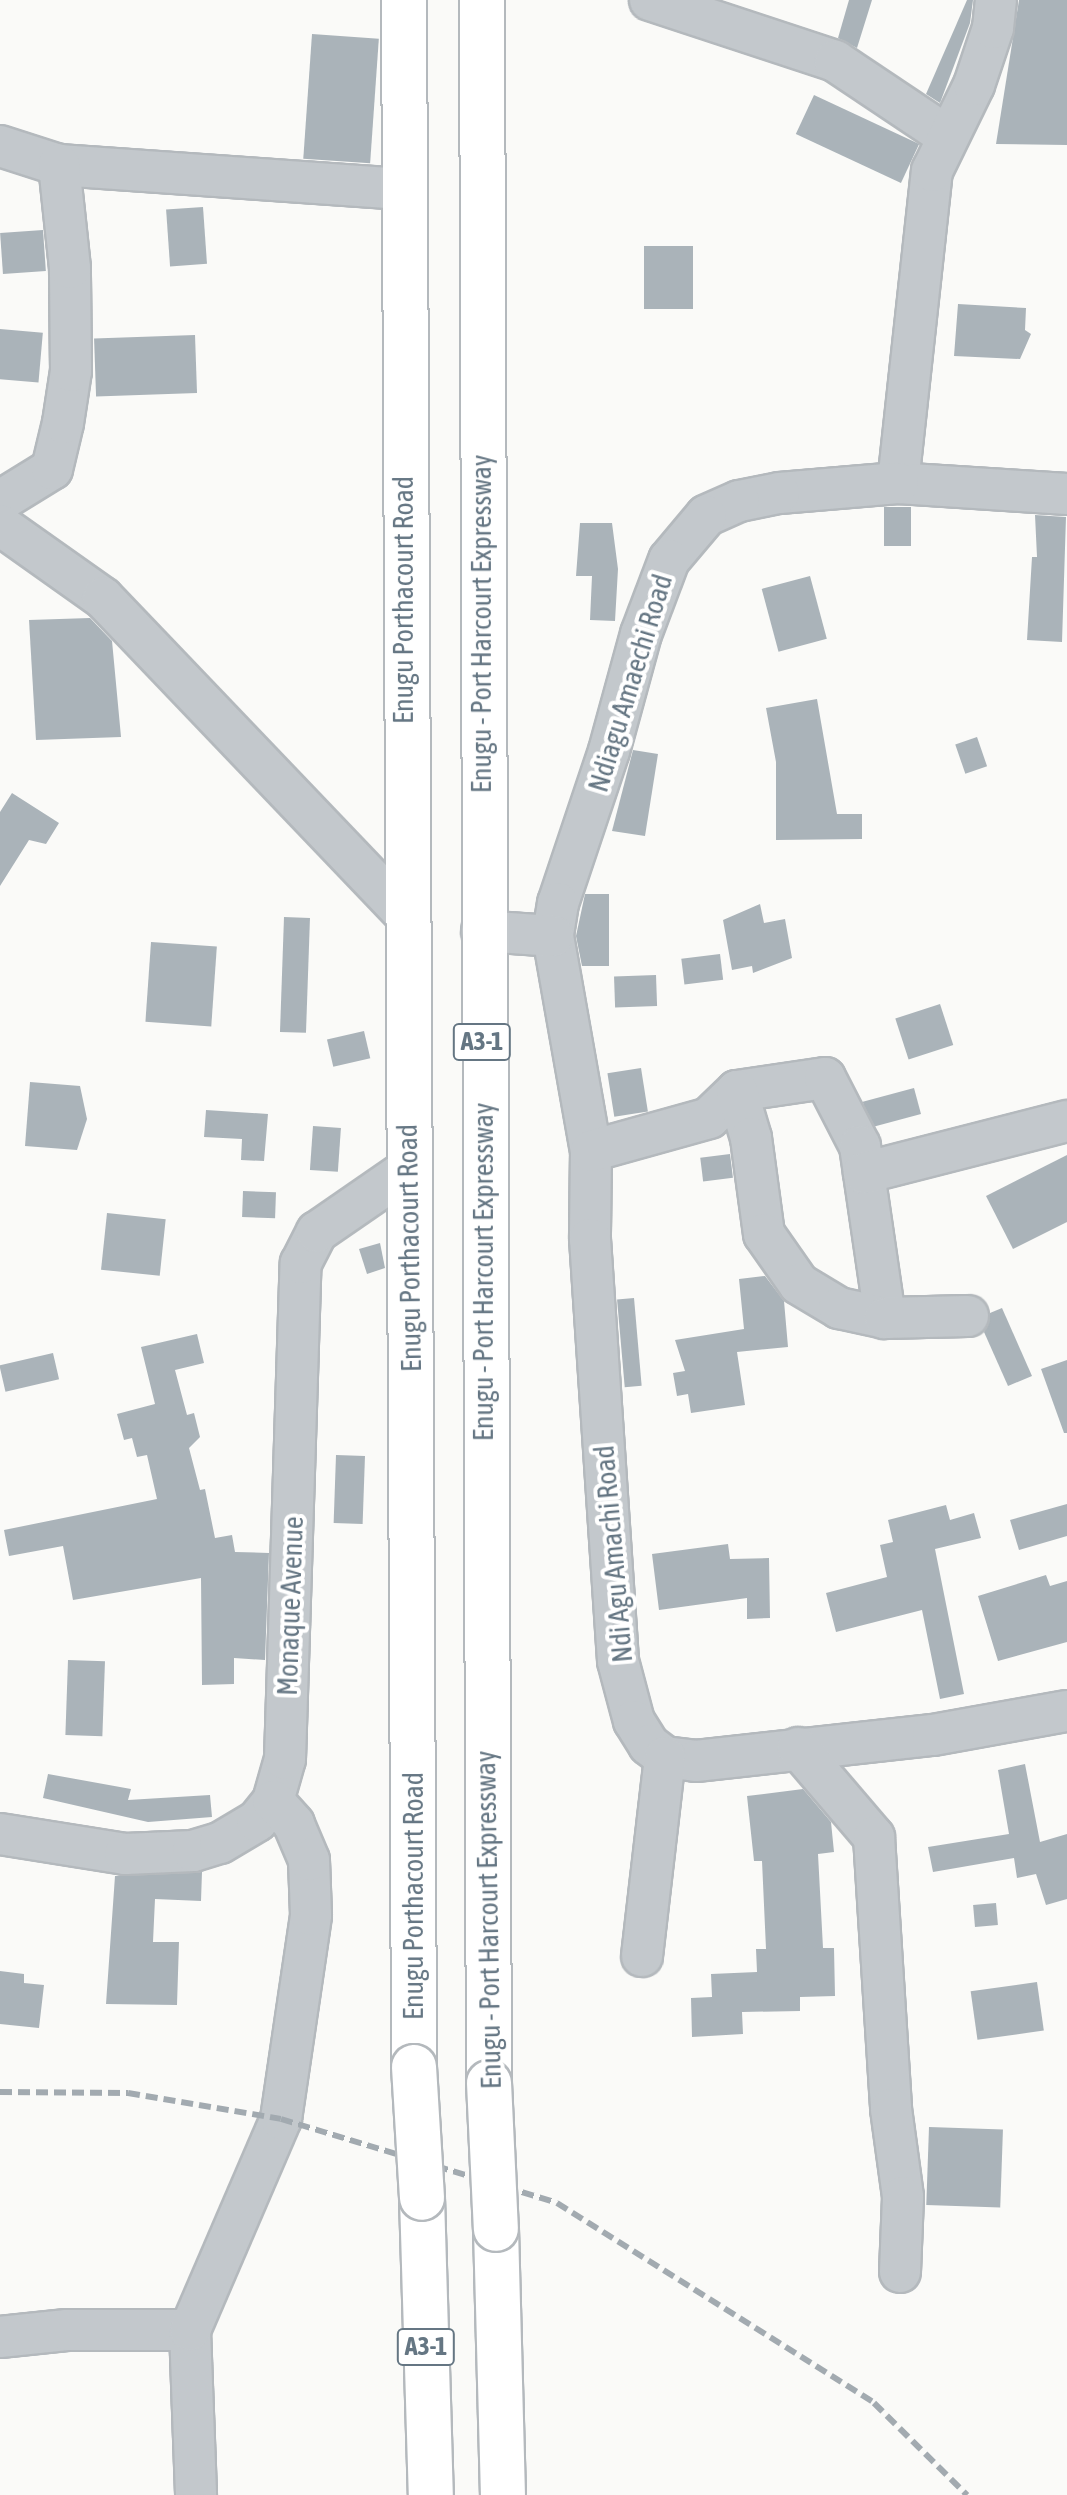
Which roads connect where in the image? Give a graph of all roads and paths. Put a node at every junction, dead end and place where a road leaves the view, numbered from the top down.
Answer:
1 (404, 0) edge
2 (482, 0) edge
3 (650, 0) edge
4 (996, 0) edge
5 (947, 136) junction
6 (0, 146) edge
7 (59, 165) junction
8 (402, 189) junction
9 (898, 483) junction
10 (1067, 494) edge
11 (0, 501) edge
12 (0, 525) edge
13 (405, 914) junction
14 (482, 931) junction
15 (553, 936) junction
16 (737, 1091) junction
17 (1067, 1121) edge
18 (591, 1151) junction
19 (407, 1170) junction
20 (864, 1173) junction
21 (968, 1316) dead end
22 (885, 1318) junction
23 (1067, 1711) edge
24 (798, 1748) junction
25 (665, 1757) junction
26 (273, 1801) junction
27 (0, 1834) edge
28 (642, 1956) dead end
29 (900, 2272) dead end
30 (190, 2330) junction
31 (0, 2337) edge
32 (196, 2495) edge
33 (431, 2495) edge
34 (503, 2495) edge

1 - 8 highway, Enugu Porthacourt Road / A3-1
2 - 14 highway, Enugu - Port Harcourt Expressway / A3-1
3 - 5 street
4 - 5 street
5 - 9 street
6 - 7 street
7 - 8 street
7 - 11 street
8 - 13 highway, Enugu Porthacourt Road / A3-1
9 - 10 street, Ndiagu Amaechi Road
9 - 15 street, Ndiagu Amaechi Road
12 - 13 street
13 - 19 highway, Enugu Porthacourt Road / A3-1
14 - 15 street
14 - 34 highway, Enugu - Port Harcourt Expressway / A3-1, bridge
15 - 18 street, Ndi Agu Amachi Road
16 - 18 street
16 - 20 street
16 - 22 street
17 - 20 street
18 - 25 street, Ndi Agu Amachi Road
19 - 26 street, Monaque Avenue
19 - 33 highway, Enugu Porthacourt Road / A3-1, bridge
20 - 22 street
21 - 22 street
23 - 24 street
24 - 25 street
24 - 29 street
25 - 28 street
26 - 27 street
26 - 30 street
30 - 31 street
30 - 32 street

